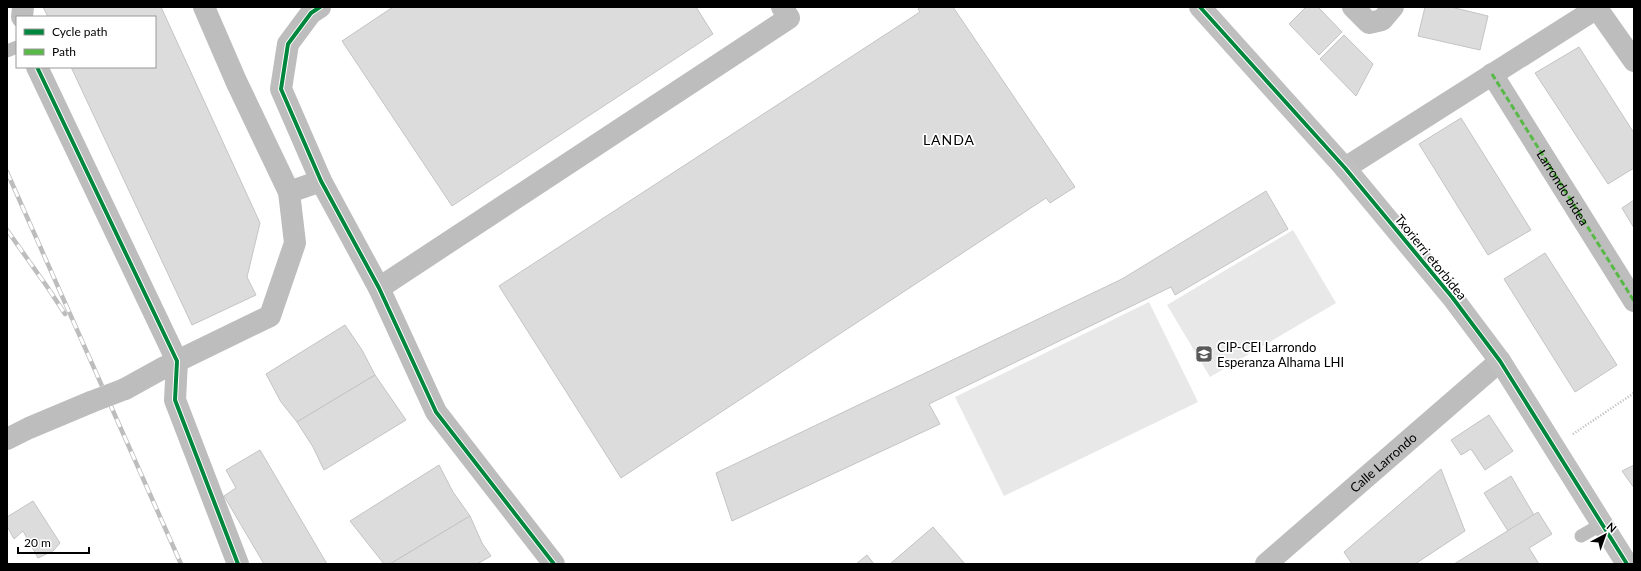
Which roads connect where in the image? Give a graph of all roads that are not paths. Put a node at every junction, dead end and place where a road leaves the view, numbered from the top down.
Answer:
1 (204, 7) edge
2 (320, 7) edge
3 (782, 7) edge
4 (1200, 7) edge
5 (1353, 7) edge
6 (1393, 7) edge
7 (1597, 7) edge
8 (1634, 61) edge
9 (37, 68) edge
10 (1492, 74) junction
11 (1345, 168) junction
12 (321, 181) junction
13 (289, 192) junction
14 (379, 288) junction
15 (1634, 301) edge
16 (177, 361) junction
17 (1500, 361) junction
18 (7, 439) edge
19 (1602, 524) junction
20 (1581, 536) dead end
21 (238, 564) edge
22 (554, 564) edge
23 (1266, 564) edge
24 (1627, 564) edge

1 - 13 street
2 - 12 street
3 - 14 street
4 - 11 street, Txorierri etorbidea
5 - 6 street
7 - 8 street
7 - 10 street
9 - 16 street
10 - 11 street
10 - 15 street, Larrondo bidea
11 - 17 street, Txorierri etorbidea
12 - 13 street
12 - 14 street
13 - 16 street
14 - 22 street
16 - 18 street, bridge
16 - 21 street
17 - 19 street, Txorierri etorbidea
17 - 23 street, Calle Larrondo
19 - 20 lane
19 - 24 street, Txorierri etorbidea

